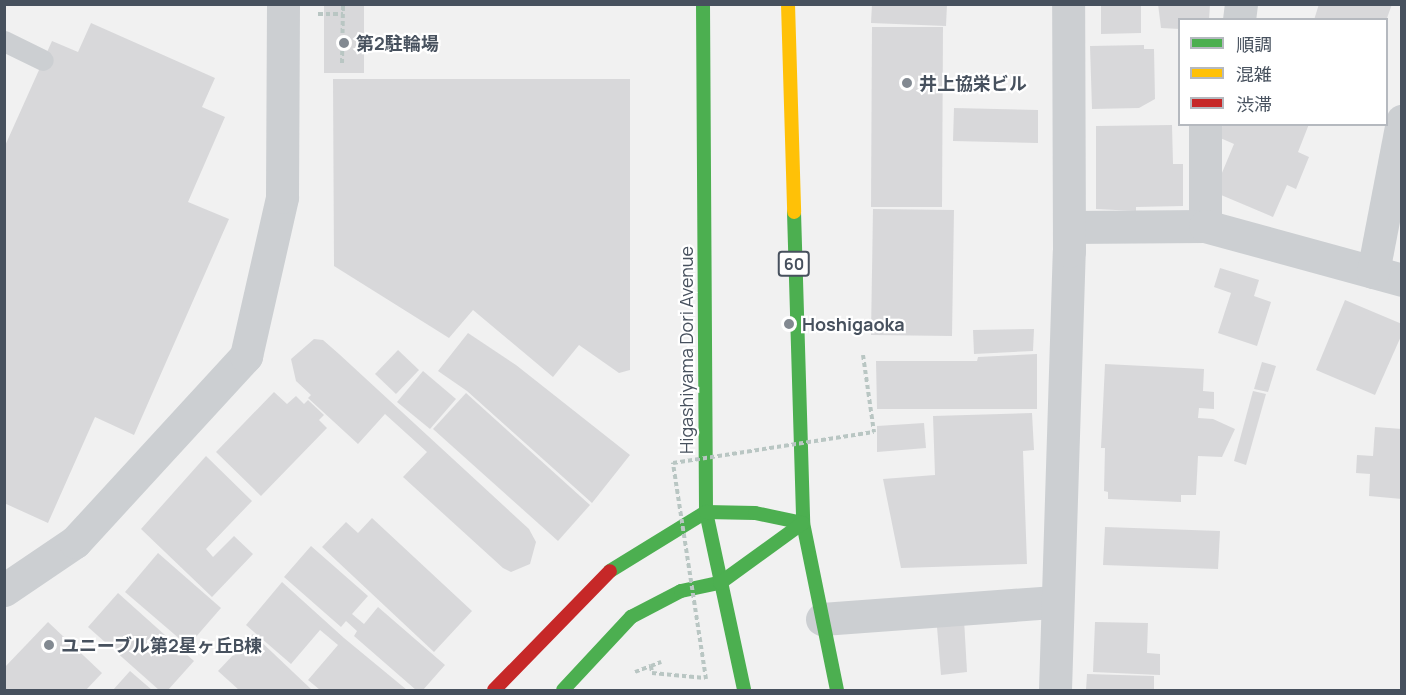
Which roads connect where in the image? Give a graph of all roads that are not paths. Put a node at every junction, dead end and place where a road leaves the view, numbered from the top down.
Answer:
1 (703, 4) edge
2 (788, 4) edge
3 (1068, 4) edge
4 (296, 10) edge
5 (4, 42) edge
6 (43, 60) dead end
7 (1401, 121) edge
8 (1205, 126) edge
9 (1205, 226) junction
10 (1069, 227) junction
11 (1387, 276) edge
12 (706, 512) junction
13 (803, 523) junction
14 (720, 583) junction
15 (4, 590) edge
16 (1055, 602) junction
17 (822, 619) junction
18 (494, 690) edge
19 (563, 690) edge
20 (744, 690) edge
21 (837, 690) edge
22 (1055, 690) edge

1 - 12 main road, Higashiyama Dori Avenue
2 - 13 main road, 60
3 - 10 street
4 - 15 street
5 - 6 lane
7 - 11 street
8 - 9 street
9 - 10 street
9 - 11 street
10 - 16 street
12 - 13 main road
12 - 14 main road, Higashiyama Dori Avenue
12 - 18 main road
13 - 14 main road
13 - 17 main road, 60
14 - 19 main road
14 - 20 main road, Higashiyama Dori Avenue
16 - 17 street
16 - 22 street
17 - 21 main road, 60

